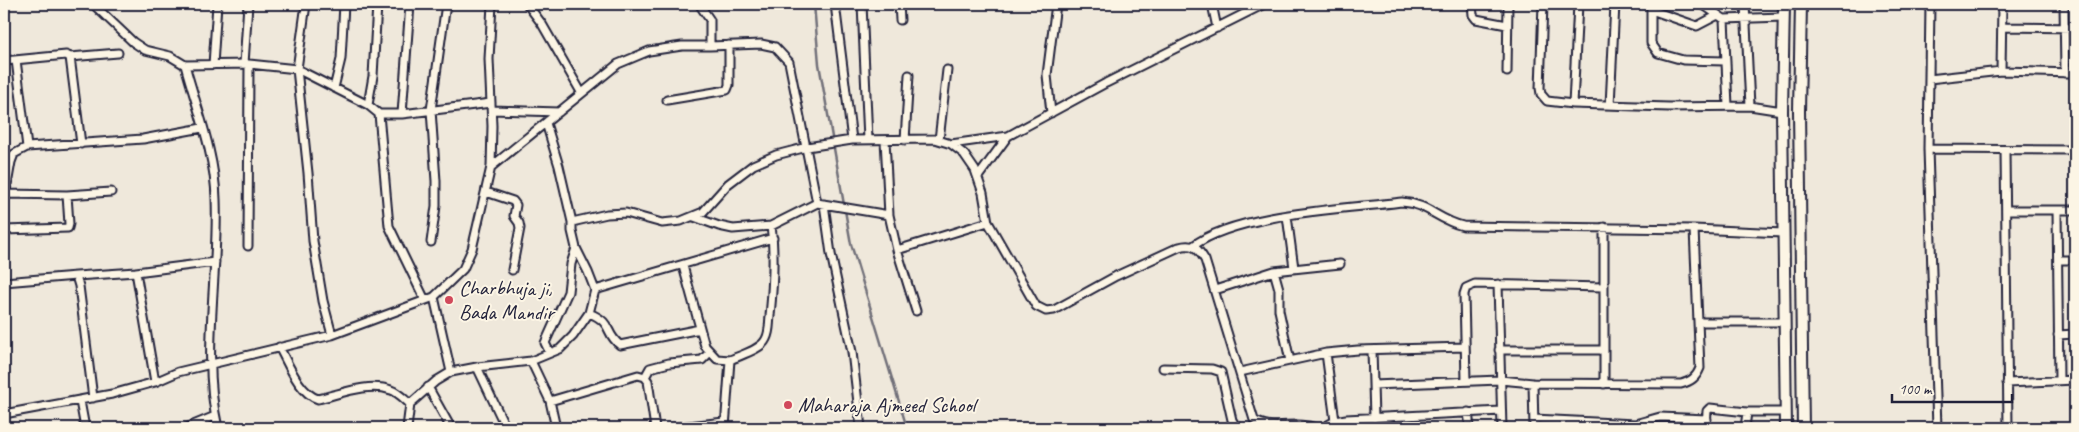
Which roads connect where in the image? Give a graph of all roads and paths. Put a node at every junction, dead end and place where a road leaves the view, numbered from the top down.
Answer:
1 (92, 4) edge
2 (216, 4) edge
3 (248, 4) edge
4 (306, 4) edge
5 (344, 4) edge
6 (377, 4) edge
7 (410, 4) edge
8 (446, 4) edge
9 (492, 4) edge
10 (527, 4) edge
11 (699, 4) edge
12 (835, 4) edge
13 (862, 4) edge
14 (899, 4) edge
15 (1056, 4) edge
16 (1212, 4) edge
17 (1472, 4) edge
18 (1508, 4) edge
19 (1543, 4) edge
20 (1578, 4) edge
21 (1615, 4) edge
22 (1702, 4) edge
23 (1745, 4) edge
24 (1784, 4) edge
25 (1801, 4) edge
26 (1930, 4) edge
27 (2002, 4) edge
28 (2064, 4) edge
29 (1260, 5) edge
30 (1709, 6) edge
31 (1651, 7) edge
32 (1721, 17) junction
33 (1783, 17) junction
34 (1746, 18) junction
35 (900, 20) dead end
36 (1508, 25) junction
37 (2002, 27) junction
38 (1217, 28) junction
39 (2064, 28) junction
40 (2075, 28) edge
41 (729, 45) junction
42 (710, 46) junction
43 (118, 53) dead end
44 (70, 57) junction
45 (16, 60) junction
46 (4, 61) edge
47 (1725, 62) junction
48 (213, 64) junction
49 (247, 64) junction
50 (185, 65) junction
51 (297, 69) junction
52 (947, 70) dead end
53 (2002, 71) junction
54 (1508, 72) dead end
55 (2064, 73) junction
56 (2075, 73) edge
57 (910, 75) dead end
58 (1929, 79) junction
59 (334, 88) junction
60 (581, 92) junction
61 (667, 100) dead end
62 (1573, 104) junction
63 (368, 105) junction
64 (1610, 105) junction
65 (491, 106) junction
66 (1728, 106) junction
67 (1750, 106) junction
68 (431, 110) junction
69 (1782, 111) junction
70 (559, 112) junction
71 (1051, 113) junction
72 (379, 114) junction
73 (402, 114) junction
74 (546, 123) junction
75 (202, 128) junction
76 (1008, 136) junction
77 (868, 140) junction
78 (885, 140) junction
79 (905, 140) junction
80 (939, 140) junction
81 (849, 141) junction
82 (82, 144) junction
83 (951, 144) junction
84 (27, 147) junction
85 (807, 147) junction
86 (1928, 149) junction
87 (2005, 150) junction
88 (2075, 150) edge
89 (491, 167) junction
90 (1800, 171) junction
91 (1782, 174) junction
92 (978, 177) junction
93 (111, 192) dead end
94 (486, 192) junction
95 (5, 194) junction
96 (67, 195) junction
97 (1783, 196) junction
98 (1800, 196) junction
99 (4, 202) edge
100 (821, 203) junction
101 (2006, 210) junction
102 (2057, 210) junction
103 (2075, 210) edge
104 (889, 215) junction
105 (1287, 216) junction
106 (694, 217) junction
107 (572, 222) junction
108 (988, 222) junction
109 (771, 226) junction
110 (1604, 227) junction
111 (1694, 229) junction
112 (4, 230) edge
113 (1783, 233) junction
114 (773, 238) junction
115 (431, 242) dead end
116 (248, 246) dead end
117 (1193, 246) junction
118 (576, 248) junction
119 (897, 250) junction
120 (2058, 260) junction
121 (2075, 260) edge
122 (215, 262) junction
123 (1340, 264) dead end
124 (683, 266) junction
125 (1294, 268) junction
126 (512, 270) dead end
127 (1274, 271) junction
128 (136, 272) junction
129 (76, 276) junction
130 (4, 282) edge
131 (1498, 284) junction
132 (1603, 287) junction
133 (595, 290) junction
134 (1215, 290) junction
135 (434, 297) junction
136 (425, 300) junction
137 (916, 311) dead end
138 (589, 313) junction
139 (1698, 322) junction
140 (1785, 322) junction
141 (700, 329) junction
142 (2058, 334) junction
143 (2075, 334) edge
144 (332, 335) junction
145 (279, 347) junction
146 (1465, 348) junction
147 (1372, 350) junction
148 (1500, 350) junction
149 (1604, 350) junction
150 (710, 352) junction
151 (550, 353) junction
152 (1326, 353) junction
153 (531, 360) junction
154 (730, 360) junction
155 (1290, 361) junction
156 (211, 363) junction
157 (477, 367) junction
158 (1163, 368) dead end
159 (451, 372) junction
160 (1240, 372) junction
161 (645, 377) junction
162 (1803, 378) junction
163 (1786, 379) junction
164 (1500, 380) junction
165 (2059, 380) junction
166 (2075, 380) edge
167 (1466, 381) junction
168 (155, 382) junction
169 (1532, 383) junction
170 (2008, 383) junction
171 (1604, 384) junction
172 (1373, 385) junction
173 (428, 387) junction
174 (93, 398) junction
175 (80, 400) junction
176 (550, 401) junction
177 (410, 404) junction
178 (1501, 411) junction
179 (1468, 412) junction
180 (1746, 412) junction
181 (1786, 412) junction
182 (4, 414) edge
183 (215, 416) junction
184 (1374, 418) junction
185 (1534, 418) junction
186 (1706, 418) junction
187 (1335, 421) junction
188 (1259, 424) junction
189 (725, 425) edge
190 (86, 428) edge
191 (186, 428) edge
192 (218, 428) edge
193 (408, 428) edge
194 (451, 428) edge
195 (506, 428) edge
196 (556, 428) edge
197 (655, 428) edge
198 (671, 428) edge
199 (861, 428) edge
200 (1237, 428) edge
201 (1251, 428) edge
202 (1316, 428) edge
203 (1322, 428) edge
204 (1470, 428) edge
205 (1502, 428) edge
206 (1534, 428) edge
207 (1706, 428) edge
208 (1744, 428) edge
209 (1786, 428) edge
210 (1803, 428) edge
211 (1937, 428) edge
212 (2008, 428) edge

1 - 50 street
2 - 48 street
3 - 49 street
4 - 51 street
5 - 59 street
6 - 63 street
7 - 73 street
8 - 68 street
9 - 65 street
10 - 60 street
11 - 42 street
12 - 81 street
13 - 77 street
14 - 35 street
15 - 71 street
16 - 38 street
17 - 36 street
18 - 36 street
19 - 62 street
20 - 62 street
21 - 64 street
22 - 30 street
23 - 34 street
24 - 33 main road
25 - 90 main road
26 - 58 street
27 - 37 street
28 - 39 street
29 - 38 street
30 - 32 street
31 - 32 street
31 - 47 street
32 - 34 street
32 - 47 street
33 - 34 street
33 - 69 main road
34 - 67 street
36 - 54 street
37 - 39 street
37 - 53 street
38 - 71 street
39 - 40 street
39 - 55 street
41 - 42 street
41 - 61 street
41 - 85 street
42 - 60 street
43 - 44 street
44 - 45 street
44 - 82 street
45 - 46 street
45 - 84 street
47 - 66 street
48 - 49 street
48 - 50 street
49 - 51 street
49 - 116 street
50 - 75 street
51 - 59 street
51 - 144 street
52 - 80 street
53 - 55 street
53 - 58 street
55 - 56 street
57 - 79 street
58 - 86 street
59 - 63 street
60 - 70 street
62 - 64 street
63 - 72 street
64 - 66 street
65 - 68 street
65 - 70 street
65 - 89 street
66 - 67 street
67 - 69 street
68 - 73 street
68 - 115 street
69 - 91 main road
70 - 74 street
71 - 76 street
72 - 73 street
72 - 136 street
74 - 89 street
74 - 107 street
75 - 82 street
75 - 122 street
76 - 83 street
76 - 92 street
77 - 78 street
77 - 81 street
78 - 79 street
78 - 104 street
79 - 80 street
80 - 83 street
81 - 85 street
82 - 84 street
83 - 92 street
84 - 95 street
85 - 100 street
85 - 106 street
86 - 87 street
86 - 211 street
87 - 88 street
87 - 101 street
89 - 94 street
90 - 91 main road
90 - 98 main road
91 - 97 main road
92 - 108 street
93 - 96 street
94 - 126 street
94 - 135 street
95 - 96 street
95 - 99 street
96 - 112 street
97 - 98 main road
97 - 113 main road
98 - 162 main road
100 - 104 street
100 - 109 street
100 - 199 street
101 - 102 street
101 - 170 street
102 - 103 street
102 - 120 street
104 - 119 street
105 - 110 street
105 - 117 street
105 - 125 street
106 - 107 street
106 - 109 street
107 - 118 street
108 - 117 street
108 - 119 street
109 - 114 street
110 - 111 street
110 - 132 street
111 - 113 street
111 - 139 street
113 - 140 main road
114 - 124 street
114 - 154 street
117 - 134 street
118 - 133 street
118 - 151 street
119 - 137 street
120 - 121 street
120 - 142 street
122 - 128 street
122 - 156 street
123 - 125 street
124 - 133 street
124 - 141 street
125 - 127 street
127 - 134 street
127 - 155 street
128 - 129 street
128 - 168 street
129 - 130 street
129 - 174 street
131 - 132 street
131 - 146 street
131 - 148 street
132 - 149 street
133 - 138 street
134 - 160 street
135 - 136 street
135 - 159 street
136 - 144 street
138 - 141 street
138 - 151 street
139 - 140 street
139 - 171 street
140 - 163 main road
141 - 150 street
142 - 143 street
142 - 165 street
144 - 145 street
145 - 156 street
145 - 177 street
146 - 147 street
146 - 167 street
147 - 152 street
147 - 172 street
148 - 149 street
148 - 164 street
149 - 171 street
150 - 154 street
150 - 161 street
151 - 153 street
152 - 155 street
152 - 187 street
153 - 157 street
153 - 176 street
154 - 189 street
155 - 160 street
156 - 168 street
156 - 183 street
157 - 159 street
157 - 195 street
158 - 200 street
159 - 173 street
160 - 188 street
161 - 176 street
161 - 197 street
162 - 163 main road
162 - 210 main road
163 - 181 main road
164 - 167 street
164 - 169 street
164 - 178 street
165 - 166 street
165 - 170 street
167 - 172 street
168 - 174 street
169 - 171 street
169 - 185 street
170 - 212 street
172 - 184 street
173 - 177 street
173 - 194 street
174 - 175 street
175 - 182 street
175 - 190 street
176 - 196 street
177 - 193 street
178 - 179 street
178 - 205 street
179 - 184 street
179 - 204 street
180 - 181 street
180 - 186 street
180 - 208 street
181 - 209 main road
183 - 191 street
183 - 192 street
184 - 187 street
185 - 186 street
185 - 206 street
186 - 207 street
187 - 203 street
188 - 201 street
188 - 202 street
189 - 198 street

